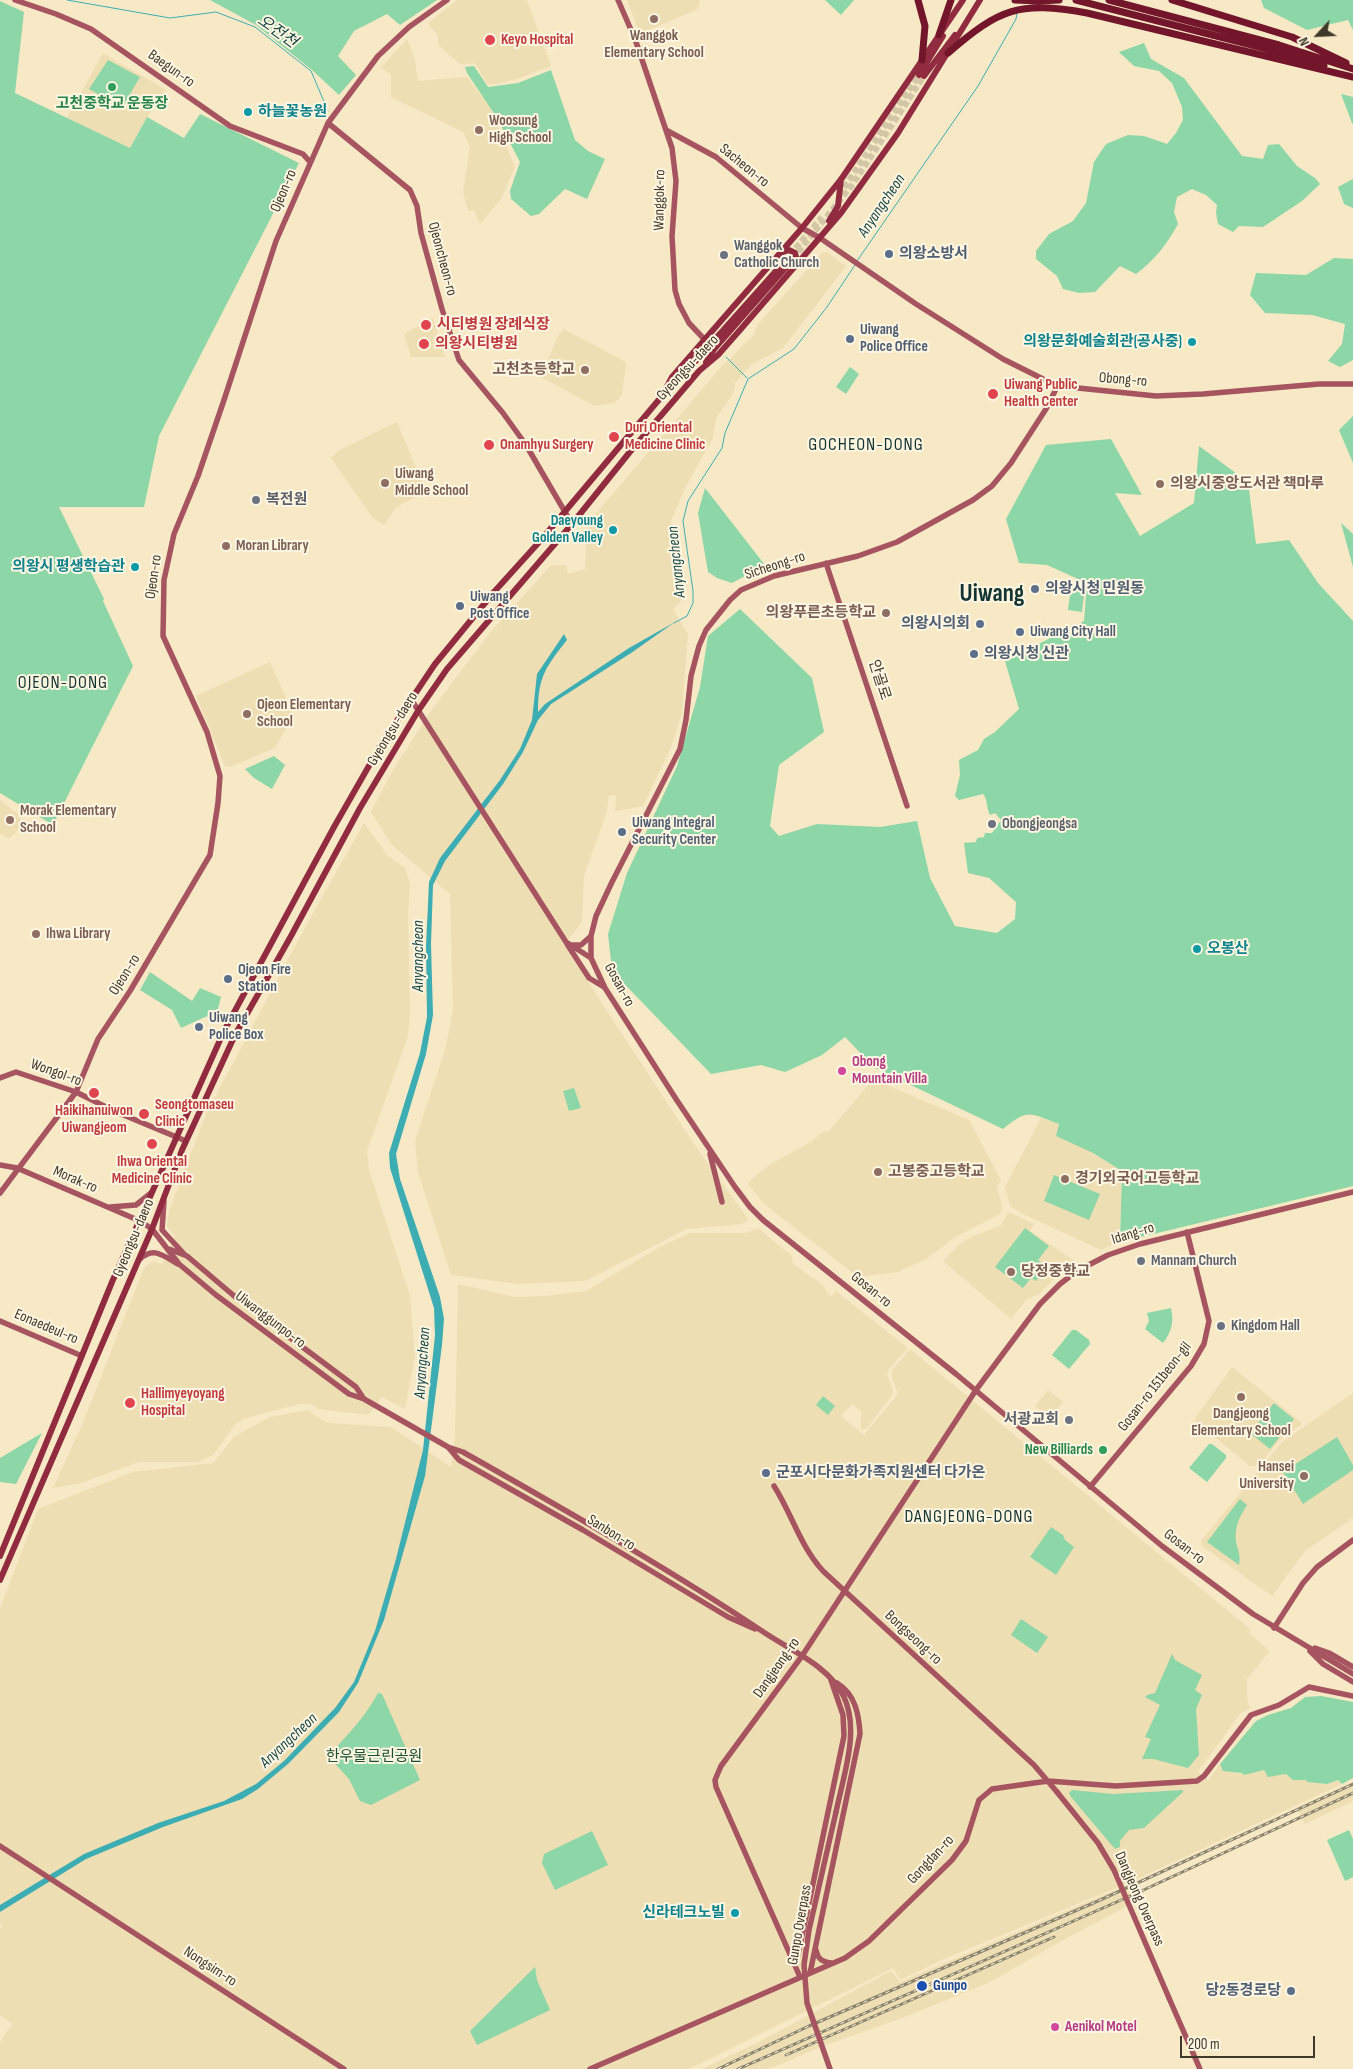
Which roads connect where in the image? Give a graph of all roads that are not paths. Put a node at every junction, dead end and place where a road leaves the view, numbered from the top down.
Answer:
1 (15, 0) edge
2 (447, 0) edge
3 (618, 0) edge
4 (918, 0) edge
5 (950, 0) edge
6 (963, 0) edge
7 (980, 0) edge
8 (1015, 0) edge
9 (1059, 0) edge
10 (1076, 0) edge
11 (1109, 0) edge
12 (1172, 0) edge
13 (1184, 0) edge
14 (1200, 9) junction
15 (950, 22) junction
16 (963, 25) junction
17 (940, 35) junction
18 (1277, 48) junction
19 (948, 53) junction
20 (922, 60) junction
21 (1353, 67) edge
22 (1353, 76) edge
23 (328, 123) junction
24 (666, 130) junction
25 (310, 162) junction
26 (842, 178) junction
27 (834, 220) junction
28 (802, 228) junction
29 (820, 238) junction
30 (780, 253) junction
31 (795, 267) junction
32 (705, 340) junction
33 (699, 371) junction
34 (1353, 384) edge
35 (1058, 385) junction
36 (662, 396) junction
37 (565, 511) junction
38 (572, 524) junction
39 (826, 563) junction
40 (411, 699) junction
41 (418, 711) junction
42 (907, 806) dead end
43 (591, 936) junction
44 (566, 942) junction
45 (591, 958) junction
46 (605, 988) junction
47 (0, 1078) edge
48 (76, 1092) junction
49 (177, 1137) junction
50 (186, 1141) junction
51 (709, 1149) junction
52 (0, 1165) edge
53 (17, 1168) junction
54 (153, 1192) junction
55 (1353, 1192) edge
56 (0, 1193) edge
57 (164, 1198) junction
58 (722, 1202) dead end
59 (108, 1207) junction
60 (140, 1221) junction
61 (152, 1229) junction
62 (1186, 1232) junction
63 (169, 1249) junction
64 (187, 1256) junction
65 (136, 1262) junction
66 (179, 1264) junction
67 (0, 1321) edge
68 (82, 1356) junction
69 (976, 1390) junction
70 (364, 1399) junction
71 (446, 1446) junction
72 (774, 1486) dead end
73 (1090, 1487) junction
74 (1353, 1540) edge
75 (0, 1556) edge
76 (0, 1580) edge
77 (844, 1592) junction
78 (1274, 1628) junction
79 (765, 1633) junction
80 (1304, 1644) junction
81 (802, 1656) junction
82 (1353, 1667) edge
83 (1353, 1674) edge
84 (830, 1680) junction
85 (1353, 1682) edge
86 (1353, 1696) edge
87 (1048, 1781) junction
88 (1057, 1792) joint
89 (836, 1812) joint
90 (0, 1846) edge
91 (801, 1941) junction
92 (815, 1946) junction
93 (793, 1962) junction
94 (834, 1963) junction
95 (810, 1973) junction
96 (800, 1977) junction
97 (344, 2069) edge
98 (590, 2069) edge
99 (830, 2069) edge
100 (1200, 2069) edge

1 - 25 street, Baegun-ro
2 - 23 street, Ojeon-ro
3 - 24 street, Wanggok-ro
4 - 20 highway
5 - 17 highway
6 - 15 main road, Gyeongsu-daero
7 - 16 main road, Gyeongsu-daero
8 - 9 highway
10 - 18 highway
11 - 18 highway
12 - 14 highway
13 - 14 highway
14 - 21 highway
15 - 16 main road
15 - 17 main road, Gyeongsu-daero
16 - 19 main road, Gyeongsu-daero
17 - 20 main road, Gyeongsu-daero
18 - 21 highway
18 - 22 highway
19 - 22 highway
19 - 27 main road, Gyeongsu-daero
20 - 26 main road, Gyeongsu-daero
23 - 25 street, Ojeon-ro
23 - 37 street, Ojeoncheon-ro
24 - 28 street, Sacheon-ro
24 - 32 street, Wanggok-ro
25 - 48 street, Ojeon-ro
26 - 27 main road
26 - 28 main road, Gyeongsu-daero
27 - 29 main road, Gyeongsu-daero
28 - 29 street
28 - 30 main road, Gyeongsu-daero
29 - 31 main road, Gyeongsu-daero
29 - 35 street, Obong-ro
30 - 31 main road
30 - 32 main road, Gyeongsu-daero
31 - 33 main road, Gyeongsu-daero
32 - 36 main road, Gyeongsu-daero
33 - 36 main road
33 - 38 main road, Gyeongsu-daero
34 - 35 street, Obong-ro
35 - 39 street, Sicheong-ro
36 - 37 main road, Gyeongsu-daero
37 - 38 street, Ojeoncheon-ro
37 - 40 main road, Gyeongsu-daero
38 - 41 main road, Gyeongsu-daero
39 - 42 street, 안골로
39 - 43 street, Sicheong-ro
40 - 41 street
40 - 49 main road, Gyeongsu-daero
41 - 44 street, Gosan-ro
41 - 50 main road, Gyeongsu-daero
43 - 44 street
43 - 45 street, Sicheong-ro
44 - 45 street, Gosan-ro
44 - 46 street
45 - 46 street, Gosan-ro
46 - 51 street, Gosan-ro
47 - 48 street, Wongol-ro
48 - 49 street, Wongol-ro
48 - 53 street, Ojeon-ro
49 - 50 street, Wongol-ro
49 - 54 main road, Gyeongsu-daero
50 - 57 main road, Gyeongsu-daero
51 - 58 street
51 - 69 street, Gosan-ro
52 - 53 street, Morak-ro
53 - 56 street, Ojeon-ro
53 - 59 street, Morak-ro
54 - 59 street
54 - 60 main road, Gyeongsu-daero
55 - 62 street, Idang-ro
57 - 61 main road, Gyeongsu-daero
57 - 64 street
59 - 60 street, Morak-ro
60 - 61 street, Morak-ro
60 - 68 main road, Gyeongsu-daero
61 - 63 street, Uiwanggunpo-ro
61 - 65 main road, Gyeongsu-daero
62 - 69 street, Idang-ro
62 - 73 street, Gosan-ro 151beon-gil
63 - 64 street, Uiwanggunpo-ro
63 - 66 street, Uiwanggunpo-ro
64 - 70 street, Uiwanggunpo-ro
65 - 66 street
65 - 76 main road, Gyeongsu-daero
66 - 70 street, Uiwanggunpo-ro
67 - 68 street, Eonaedeul-ro
68 - 75 main road, Gyeongsu-daero
69 - 73 street, Gosan-ro
69 - 77 street, Dangjeong-ro
70 - 71 street, Uiwanggunpo-ro
71 - 79 street, Sanbon-ro
71 - 79 street, Sanbon-ro
72 - 77 street, Bongseong-ro
73 - 78 street, Gosan-ro
74 - 78 street
77 - 81 street, Dangjeong-ro
77 - 87 street, Bongseong-ro
78 - 80 street, Gosan-ro
79 - 81 street, Sanbon-ro
80 - 82 street
80 - 83 street, Gosan-ro
80 - 85 street
81 - 84 street, Sanbon-ro
81 - 93 street, Dangjeong-ro
84 - 89 street, Sanbon-ro
84 - 91 street
84 - 92 street
86 - 87 street, Gongdan-ro
87 - 88 street, Bongseong-ro
87 - 94 street, Gongdan-ro
88 - 100 street, Dangjeong Overpass, bridge
89 - 99 street, Gunpo Overpass, bridge
90 - 97 street, Nongsim-ro
91 - 92 street
91 - 93 street
92 - 94 street
92 - 95 street
93 - 96 street, Dangjeong-ro
94 - 95 street, Gongdan-ro
95 - 96 street, Gongdan-ro
96 - 98 street, Gongdan-ro

